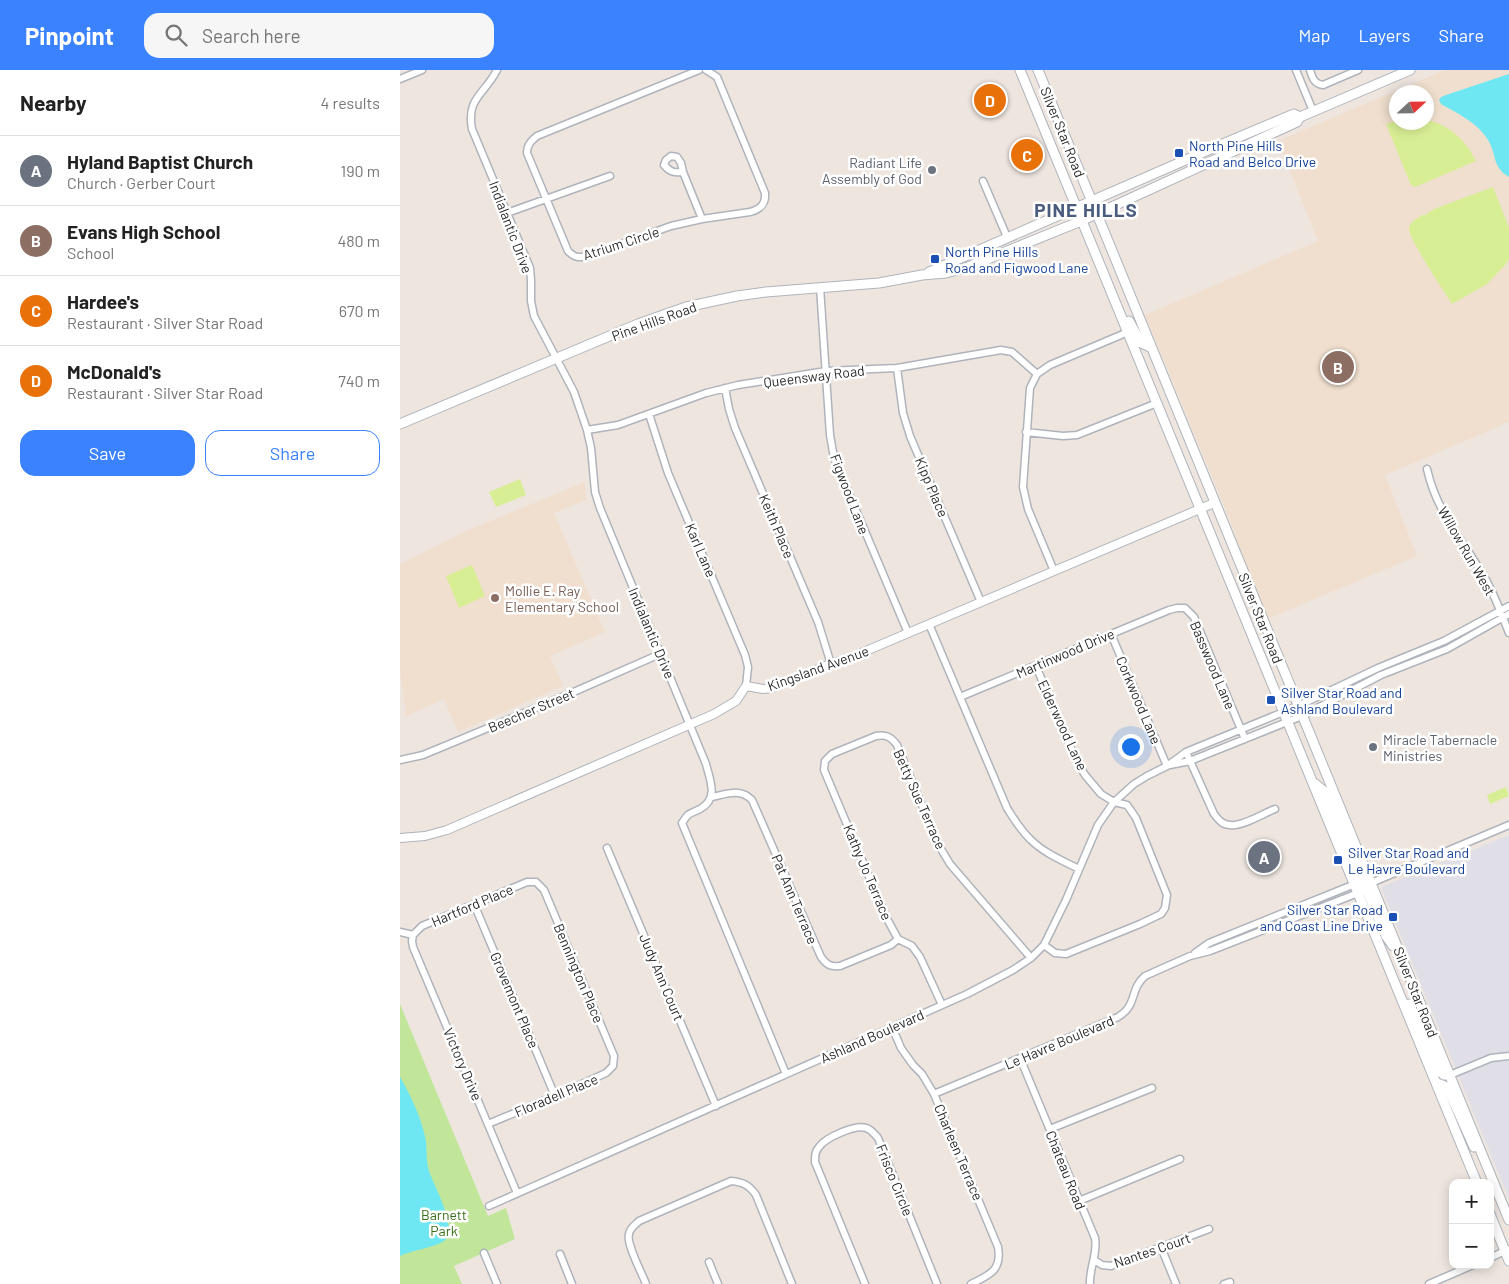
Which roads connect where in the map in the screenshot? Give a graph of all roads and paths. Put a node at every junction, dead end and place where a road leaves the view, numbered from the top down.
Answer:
1 (497, 70) edge
2 (699, 70) edge
3 (706, 70) edge
4 (1020, 70) edge
5 (1033, 70) edge
6 (1038, 70) edge
7 (1296, 70) edge
8 (1310, 70) edge
9 (1358, 70) edge
10 (1410, 70) edge
11 (417, 71) edge
12 (400, 79) edge
13 (1046, 91) junction
14 (1313, 111) junction
15 (1300, 116) junction
16 (682, 172) dead end
17 (610, 176) dead end
18 (984, 181) dead end
19 (547, 199) junction
20 (1091, 201) junction
21 (1076, 208) junction
22 (508, 213) junction
23 (1096, 214) junction
24 (702, 219) junction
25 (1081, 221) junction
26 (1008, 237) junction
27 (1099, 263) junction
28 (922, 275) junction
29 (820, 287) junction
30 (1128, 332) junction
31 (1150, 347) junction
32 (557, 358) junction
33 (897, 368) junction
34 (826, 371) junction
35 (1037, 374) junction
36 (725, 388) junction
37 (1157, 403) junction
38 (649, 414) junction
39 (400, 424) edge
40 (587, 430) junction
41 (1026, 432) junction
42 (1427, 469) dead end
43 (1214, 503) junction
44 (1200, 509) junction
45 (1054, 571) junction
46 (981, 602) junction
47 (1509, 606) edge
48 (1169, 610) joint
49 (1500, 610) junction
50 (1506, 616) edge
51 (929, 624) junction
52 (908, 633) junction
53 (1509, 633) edge
54 (1112, 634) junction
55 (660, 654) junction
56 (831, 664) junction
57 (1036, 666) junction
58 (746, 686) junction
59 (960, 696) junction
60 (1298, 706) junction
61 (1284, 712) junction
62 (1302, 716) junction
63 (1288, 722) junction
64 (690, 726) junction
65 (1240, 729) junction
66 (1245, 739) junction
67 (855, 744) joint
68 (1186, 752) junction
69 (400, 760) edge
70 (1190, 761) junction
71 (1167, 766) junction
72 (1312, 781) junction
73 (712, 797) junction
74 (1114, 802) junction
75 (1275, 809) dead end
76 (1509, 825) edge
77 (400, 838) edge
78 (608, 848) dead end
79 (1080, 869) junction
80 (1371, 883) junction
81 (1356, 888) junction
82 (544, 890) joint
83 (474, 904) junction
84 (400, 932) edge
85 (413, 935) junction
86 (898, 939) junction
87 (1044, 945) junction
88 (1031, 958) junction
89 (1403, 960) junction
90 (1388, 964) junction
91 (942, 1006) junction
92 (892, 1027) junction
93 (614, 1056) joint
94 (1509, 1056) edge
95 (1020, 1058) junction
96 (786, 1074) junction
97 (1450, 1075) junction
98 (1436, 1083) junction
99 (1152, 1088) dead end
100 (934, 1094) junction
101 (555, 1096) junction
102 (716, 1106) junction
103 (488, 1124) junction
104 (1050, 1129) junction
105 (1180, 1159) dead end
106 (1476, 1179) edge
107 (1491, 1179) edge
108 (1492, 1179) edge
109 (1494, 1184) edge
110 (517, 1193) junction
111 (1079, 1201) junction
112 (489, 1206) dead end
113 (1509, 1220) edge
114 (1494, 1222) edge
115 (1209, 1229) dead end
116 (1162, 1247) junction
117 (1508, 1250) edge
118 (484, 1253) dead end
119 (560, 1254) dead end
120 (1494, 1256) edge
121 (1094, 1260) junction
122 (709, 1262) dead end
123 (1509, 1262) edge
124 (1464, 1269) edge
125 (1433, 1283) edge
126 (497, 1284) edge
127 (572, 1284) edge
128 (646, 1284) edge
129 (718, 1284) edge
130 (792, 1284) edge
131 (865, 1284) edge
132 (937, 1284) edge
133 (971, 1284) edge
134 (1090, 1284) edge
135 (1176, 1284) edge

1 - 22 street, Indialantic Drive
2 - 19 street, Atrium Circle
3 - 24 street, Atrium Circle
4 - 21 main road, Silver Star Road
5 - 13 main road
6 - 13 main road, Silver Star Road
7 - 14 street
8 - 9 street
10 - 14 main road, Pine Hills Road
11 - 12 street
13 - 20 main road, Silver Star Road
14 - 15 main road, Pine Hills Road
15 - 20 main road, Pine Hills Road
15 - 23 main road, Pine Hills Road
16 - 24 street
17 - 19 street
18 - 26 street
19 - 22 street
19 - 24 street, Atrium Circle
20 - 21 main road, Pine Hills Road
20 - 23 main road, Silver Star Road
21 - 25 main road, Silver Star Road
21 - 26 main road, Pine Hills Road
22 - 32 street, Indialantic Drive
23 - 25 main road, Pine Hills Road
23 - 31 main road, Silver Star Road
25 - 27 main road, Silver Star Road
25 - 28 main road, Pine Hills Road
26 - 28 main road, Pine Hills Road
27 - 30 main road, Silver Star Road
27 - 31 main road
28 - 29 main road, Pine Hills Road
29 - 32 main road, Pine Hills Road
29 - 34 street, Figwood Lane
30 - 35 street
30 - 37 main road, Silver Star Road
31 - 43 main road, Silver Star Road
32 - 39 main road, Pine Hills Road
32 - 40 street, Indialantic Drive
33 - 34 street, Queensway Road
33 - 35 street, Queensway Road
33 - 46 street, Kipp Place
34 - 36 street, Queensway Road
34 - 52 street, Figwood Lane
35 - 41 street
36 - 38 street, Queensway Road
36 - 56 street, Keith Place
37 - 41 street
37 - 44 main road, Silver Star Road
38 - 40 street, Queensway Road
38 - 58 street, Karl Lane
40 - 55 street, Indialantic Drive
41 - 45 street
42 - 49 street, Willow Run West
43 - 44 street, Kingsland Avenue
43 - 60 main road, Silver Star Road
44 - 45 street, Kingsland Avenue
44 - 61 main road, Silver Star Road
45 - 46 street, Kingsland Avenue
46 - 51 street, Kingsland Avenue
47 - 49 street, Ashland Boulevard
48 - 54 street, Martinwood Drive
48 - 65 street, Basswood Lane
49 - 50 street, Willow Run West
49 - 60 street, Ashland Boulevard
50 - 53 street, Willow Run West
50 - 62 street, Ashland Boulevard
51 - 52 street, Kingsland Avenue
51 - 59 street
52 - 56 street, Kingsland Avenue
54 - 57 street, Martinwood Drive
54 - 71 street, Corkwood Lane
55 - 64 street, Indialantic Drive
55 - 69 street, Beecher Street
56 - 58 street, Kingsland Avenue
57 - 59 street, Martinwood Drive
57 - 74 street, Elderwood Lane
58 - 64 street, Kingsland Avenue
59 - 79 street
60 - 61 street, Ashland Boulevard
60 - 62 main road, Silver Star Road
61 - 63 main road, Silver Star Road
61 - 65 street, Ashland Boulevard
62 - 63 street, Ashland Boulevard
62 - 80 main road, Silver Star Road
63 - 66 street, Ashland Boulevard
63 - 72 main road, Silver Star Road
64 - 73 street, Indialantic Drive
64 - 77 street, Kingsland Avenue
65 - 66 street, Basswood Lane
65 - 68 street, Ashland Boulevard
66 - 70 street, Ashland Boulevard
67 - 86 street, Kathy Jo Terrace
67 - 88 street, Betty Sue Terrace
68 - 70 street
68 - 71 street, Ashland Boulevard
70 - 71 street, Ashland Boulevard
70 - 75 street
71 - 74 street, Ashland Boulevard
72 - 80 main road
72 - 81 main road, Silver Star Road
73 - 86 street, Pat Ann Terrace
73 - 96 street
74 - 79 street, Ashland Boulevard
74 - 87 street, Elderwood Lane
76 - 80 street
78 - 102 street, Judy Ann Court
79 - 87 street, Ashland Boulevard
80 - 89 main road, Silver Star Road
81 - 89 main road
81 - 90 main road, Silver Star Road
81 - 95 street, Le Havre Boulevard
82 - 83 street, Hartford Place
82 - 93 street, Bennington Place
83 - 85 street, Hartford Place
83 - 101 street, Grovemont Place
84 - 85 street
85 - 103 street, Victory Drive
86 - 91 street, Kathy Jo Terrace
87 - 88 street, Ashland Boulevard
88 - 91 street, Ashland Boulevard
89 - 97 main road, Silver Star Road
90 - 97 main road
90 - 98 main road, Silver Star Road
91 - 92 street, Ashland Boulevard
92 - 96 street, Ashland Boulevard
92 - 100 street, Charleen Terrace
93 - 101 street, Floradell Place
94 - 97 street
95 - 100 street, Le Havre Boulevard
95 - 104 street, Chateau Road
96 - 102 street, Ashland Boulevard
97 - 108 main road, Silver Star Road
98 - 106 main road, Silver Star Road
98 - 107 main road
99 - 104 street
100 - 133 street, Charleen Terrace
101 - 103 street, Floradell Place
102 - 110 street, Ashland Boulevard
103 - 110 street, Victory Drive
104 - 111 street, Chateau Road
105 - 111 street
109 - 113 main road, Silver Star Road
110 - 112 street, Ashland Boulevard
111 - 121 street, Chateau Road
114 - 117 main road
115 - 116 street, Nantes Court
116 - 121 street, Nantes Court
116 - 135 street
117 - 120 street
117 - 123 main road
118 - 126 street
119 - 127 street
121 - 134 street, Chateau Road
122 - 129 street
124 - 125 street
128 - 130 street
131 - 132 street, Frisco Circle

